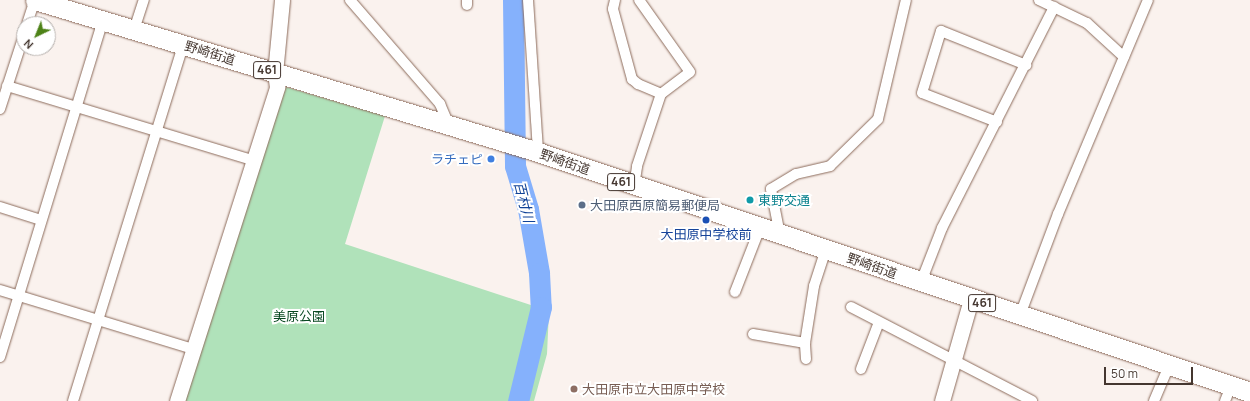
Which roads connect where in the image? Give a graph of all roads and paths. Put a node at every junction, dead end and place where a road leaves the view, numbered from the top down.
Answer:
1 (35, 0) edge
2 (144, 0) edge
3 (282, 0) edge
4 (350, 0) edge
5 (528, 0) edge
6 (615, 0) edge
7 (639, 0) edge
8 (906, 0) edge
9 (1039, 0) edge
10 (1148, 0) edge
11 (1054, 7) junction
12 (30, 16) edge
13 (103, 21) junction
14 (134, 30) junction
15 (183, 44) junction
16 (17, 56) edge
17 (1124, 57) junction
18 (1026, 65) junction
19 (275, 73) junction
20 (7, 86) junction
21 (661, 94) junction
22 (77, 107) junction
23 (0, 109) edge
24 (997, 122) junction
25 (449, 126) junction
26 (157, 132) junction
27 (533, 151) junction
28 (252, 160) junction
29 (634, 186) junction
30 (0, 207) edge
31 (41, 220) junction
32 (760, 228) junction
33 (780, 235) junction
34 (826, 250) junction
35 (921, 282) junction
36 (0, 290) edge
37 (735, 292) dead end
38 (18, 296) junction
39 (971, 299) junction
40 (851, 307) dead end
41 (1020, 315) junction
42 (97, 321) junction
43 (879, 322) junction
44 (753, 334) dead end
45 (805, 343) junction
46 (193, 349) junction
47 (0, 357) edge
48 (806, 359) dead end
49 (953, 360) junction
50 (1169, 365) junction
51 (861, 369) dead end
52 (1250, 392) edge
53 (1228, 393) edge
54 (73, 401) edge
55 (177, 401) edge
56 (942, 401) edge
57 (1032, 401) edge
58 (1154, 401) edge

1 - 12 street
1 - 13 highway, 野崎街道 / 461
2 - 14 street
3 - 19 street
4 - 25 street
5 - 27 street
6 - 21 street
7 - 21 street
8 - 33 street
9 - 11 street
10 - 17 street
11 - 17 street
11 - 18 street
13 - 14 highway, 野崎街道 / 461
13 - 22 street
14 - 15 highway, 野崎街道 / 461
15 - 19 highway, 野崎街道 / 461
15 - 26 street
16 - 20 street
17 - 41 street
18 - 24 street
18 - 24 street
19 - 25 highway, 野崎街道 / 461
19 - 28 street
20 - 22 street
20 - 23 street
21 - 29 street
22 - 26 street
22 - 31 street
24 - 35 street
25 - 27 highway, 野崎街道 / 461
26 - 28 street
26 - 42 street
27 - 29 highway, 野崎街道 / 461
28 - 46 street
29 - 32 highway, 野崎街道 / 461
30 - 31 street
31 - 38 street
32 - 33 highway, 野崎街道 / 461
32 - 37 street
33 - 34 highway, 野崎街道 / 461
34 - 35 highway, 野崎街道 / 461
34 - 45 street
35 - 39 highway, 野崎街道 / 461
36 - 38 street
38 - 42 street
38 - 47 street
39 - 41 highway, 野崎街道 / 461
39 - 49 street
40 - 43 street
41 - 50 highway, 野崎街道 / 461
42 - 46 street
42 - 54 street
43 - 49 street
43 - 51 street
44 - 45 street
45 - 48 street
46 - 55 street
49 - 56 street
49 - 57 street
50 - 53 highway, 野崎街道 / 461
50 - 58 street
52 - 53 highway, 野崎街道 / 461

